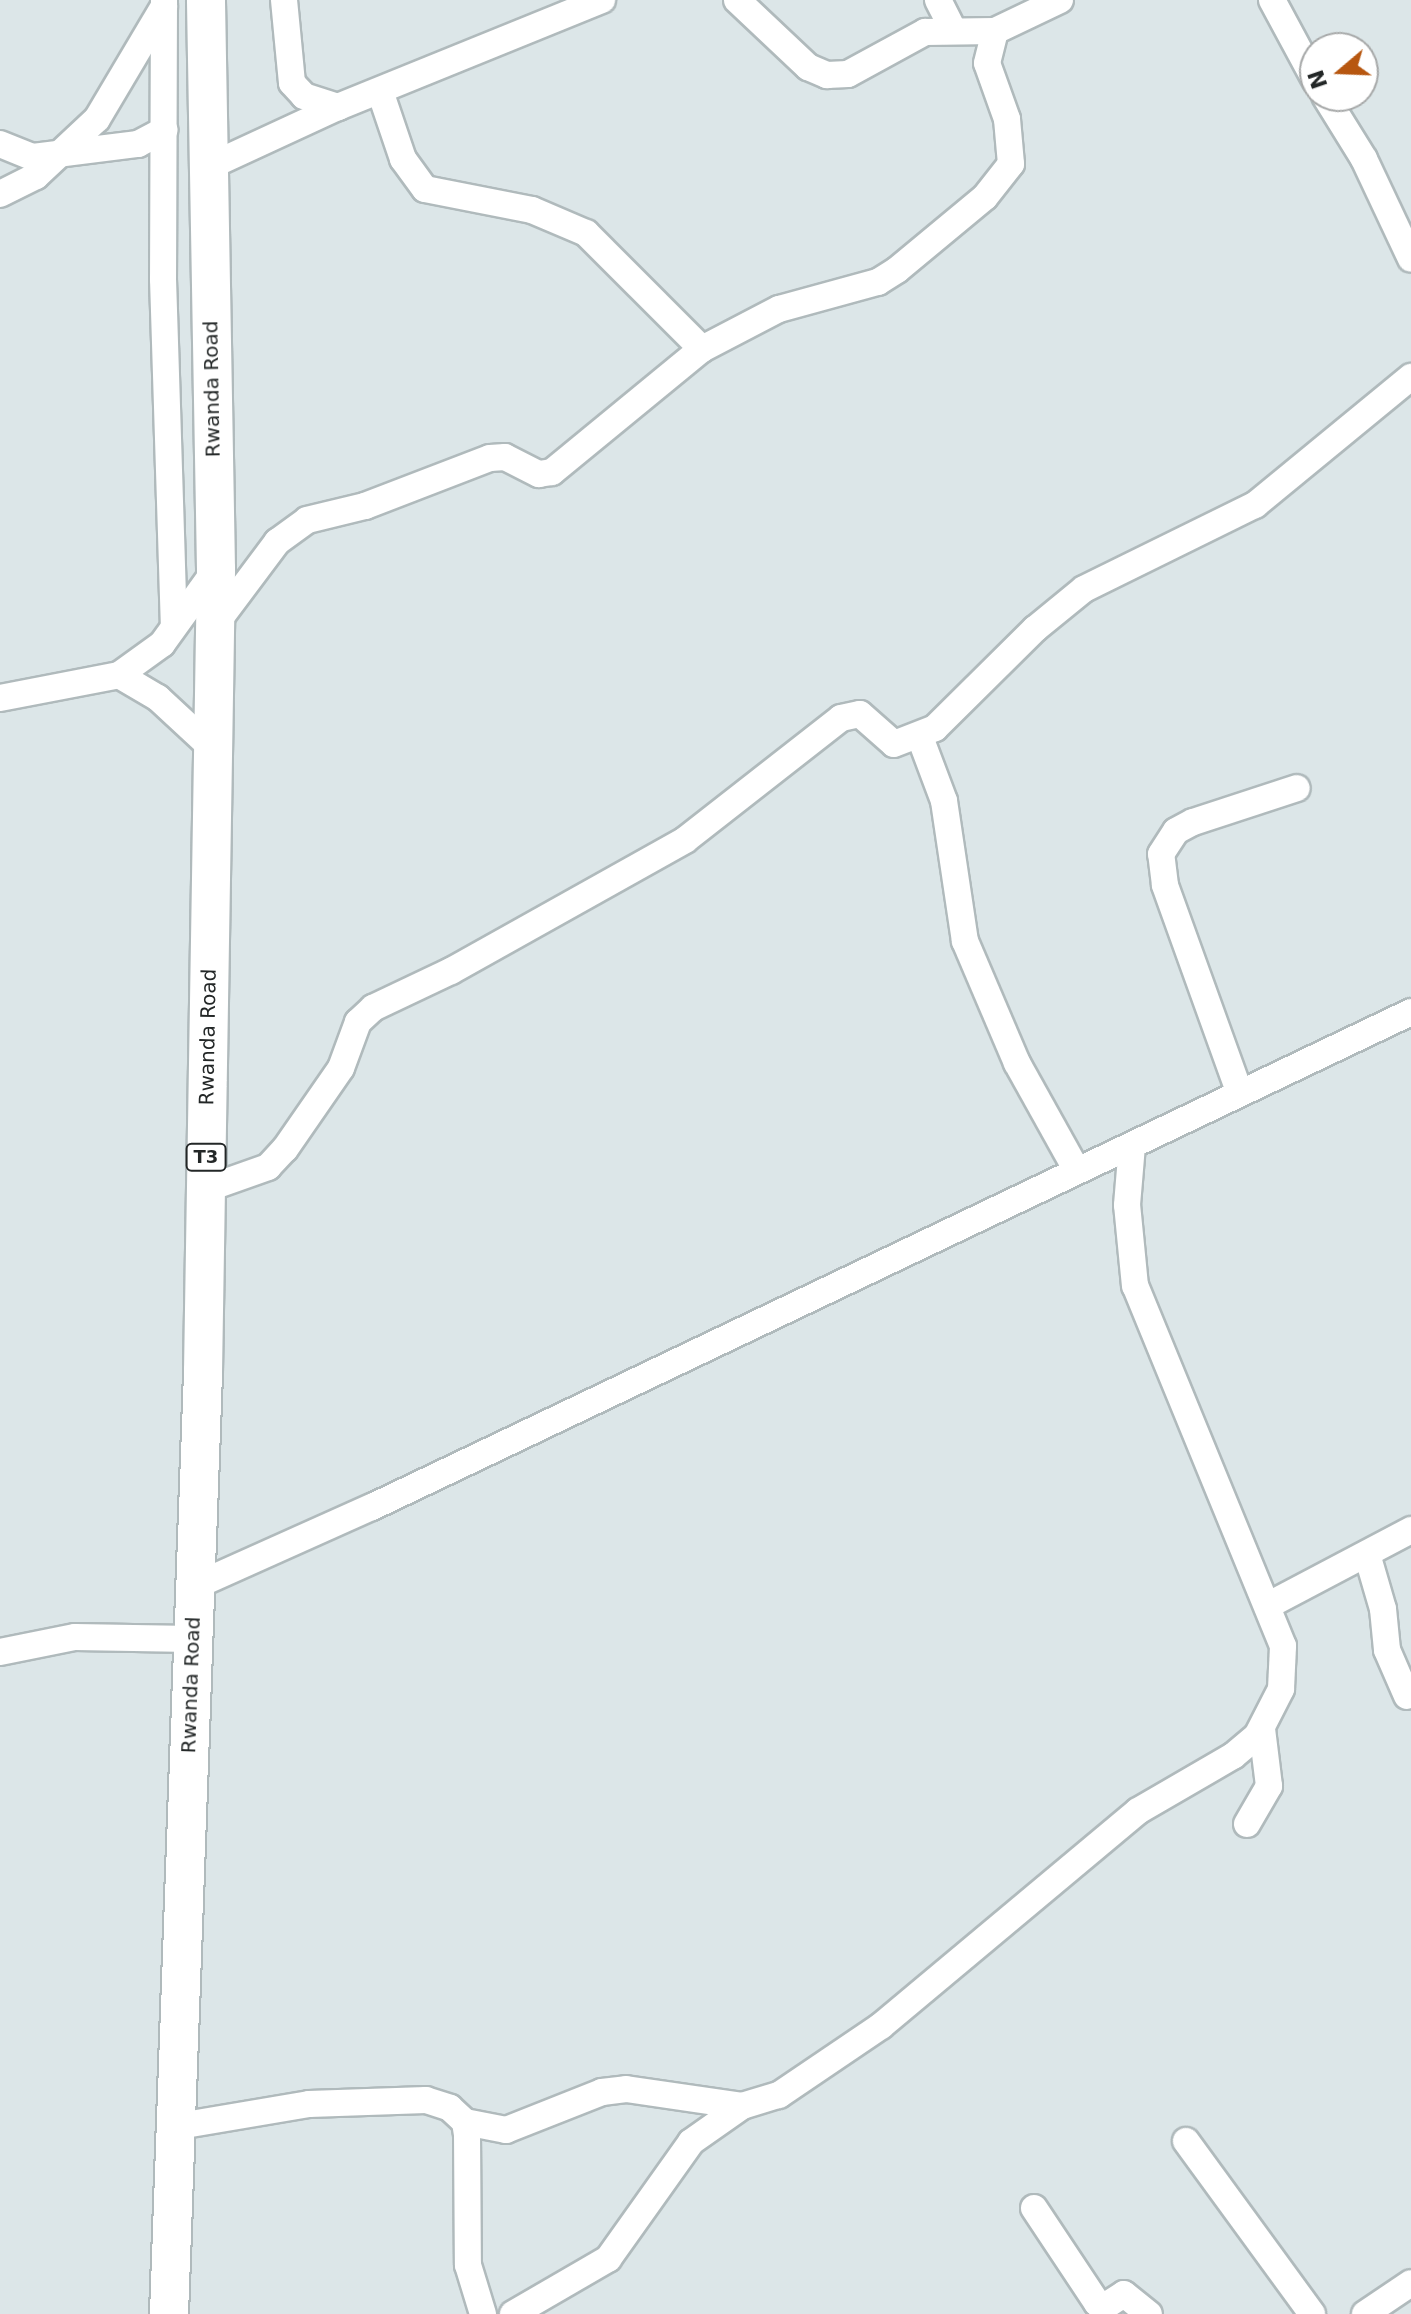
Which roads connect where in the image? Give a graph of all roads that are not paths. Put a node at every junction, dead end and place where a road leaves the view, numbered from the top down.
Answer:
1 (206, 0) edge
2 (284, 0) edge
3 (602, 0) edge
4 (737, 0) edge
5 (938, 0) edge
6 (1060, 0) edge
7 (1272, 0) edge
8 (164, 3) edge
9 (953, 30) junction
10 (995, 31) junction
11 (1299, 50) edge
12 (380, 91) junction
13 (338, 107) junction
14 (1335, 112) edge
15 (164, 130) junction
16 (0, 144) edge
17 (64, 153) junction
18 (208, 167) junction
19 (0, 194) edge
20 (1411, 259) edge
21 (702, 349) junction
22 (1411, 377) edge
23 (216, 569) junction
24 (215, 625) junction
25 (174, 626) junction
26 (119, 675) junction
27 (0, 698) edge
28 (920, 737) junction
29 (213, 749) junction
30 (1297, 788) dead end
31 (1411, 1012) edge
32 (1239, 1091) junction
33 (1132, 1145) junction
34 (1076, 1169) junction
35 (206, 1189) junction
36 (1411, 1530) edge
37 (1367, 1554) junction
38 (195, 1586) junction
39 (1269, 1605) junction
40 (192, 1639) junction
41 (0, 1652) edge
42 (1407, 1696) dead end
43 (1262, 1729) junction
44 (1247, 1824) dead end
45 (742, 2106) junction
46 (465, 2122) junction
47 (179, 2126) junction
48 (1186, 2141) dead end
49 (1034, 2208) dead end
50 (1411, 2283) edge
51 (169, 2314) edge
52 (483, 2314) edge
53 (513, 2314) edge
54 (1149, 2314) edge
55 (1312, 2314) edge
56 (1365, 2314) edge

1 - 18 highway, Rwanda Road / T3
2 - 13 street
3 - 12 street
4 - 9 street
5 - 9 street
6 - 10 street
7 - 11 street
8 - 15 street
8 - 17 street
9 - 10 street
10 - 21 street
12 - 13 street
12 - 21 street
13 - 18 street
14 - 20 street
15 - 17 street
15 - 25 street
16 - 17 street
17 - 19 street
18 - 23 highway, Rwanda Road / T3
21 - 24 street
22 - 28 street
23 - 24 highway, Rwanda Road / T3
23 - 25 street
24 - 29 highway, Rwanda Road / T3
25 - 26 street
26 - 27 street
26 - 29 street
28 - 34 street
28 - 35 street
29 - 35 highway, Rwanda Road / T3
30 - 32 street
31 - 32 street
32 - 33 street
33 - 34 street
33 - 39 street
34 - 38 street
35 - 38 highway, Rwanda Road / T3
36 - 37 street
37 - 39 street
37 - 42 street
38 - 40 highway, Rwanda Road / T3
39 - 43 street
40 - 41 street
40 - 47 highway, Rwanda Road / T3
43 - 44 street
43 - 45 street
45 - 46 street
45 - 53 street
46 - 47 street
46 - 52 street
47 - 51 highway, Rwanda Road / T3
48 - 55 street
49 - 54 street
50 - 56 street

